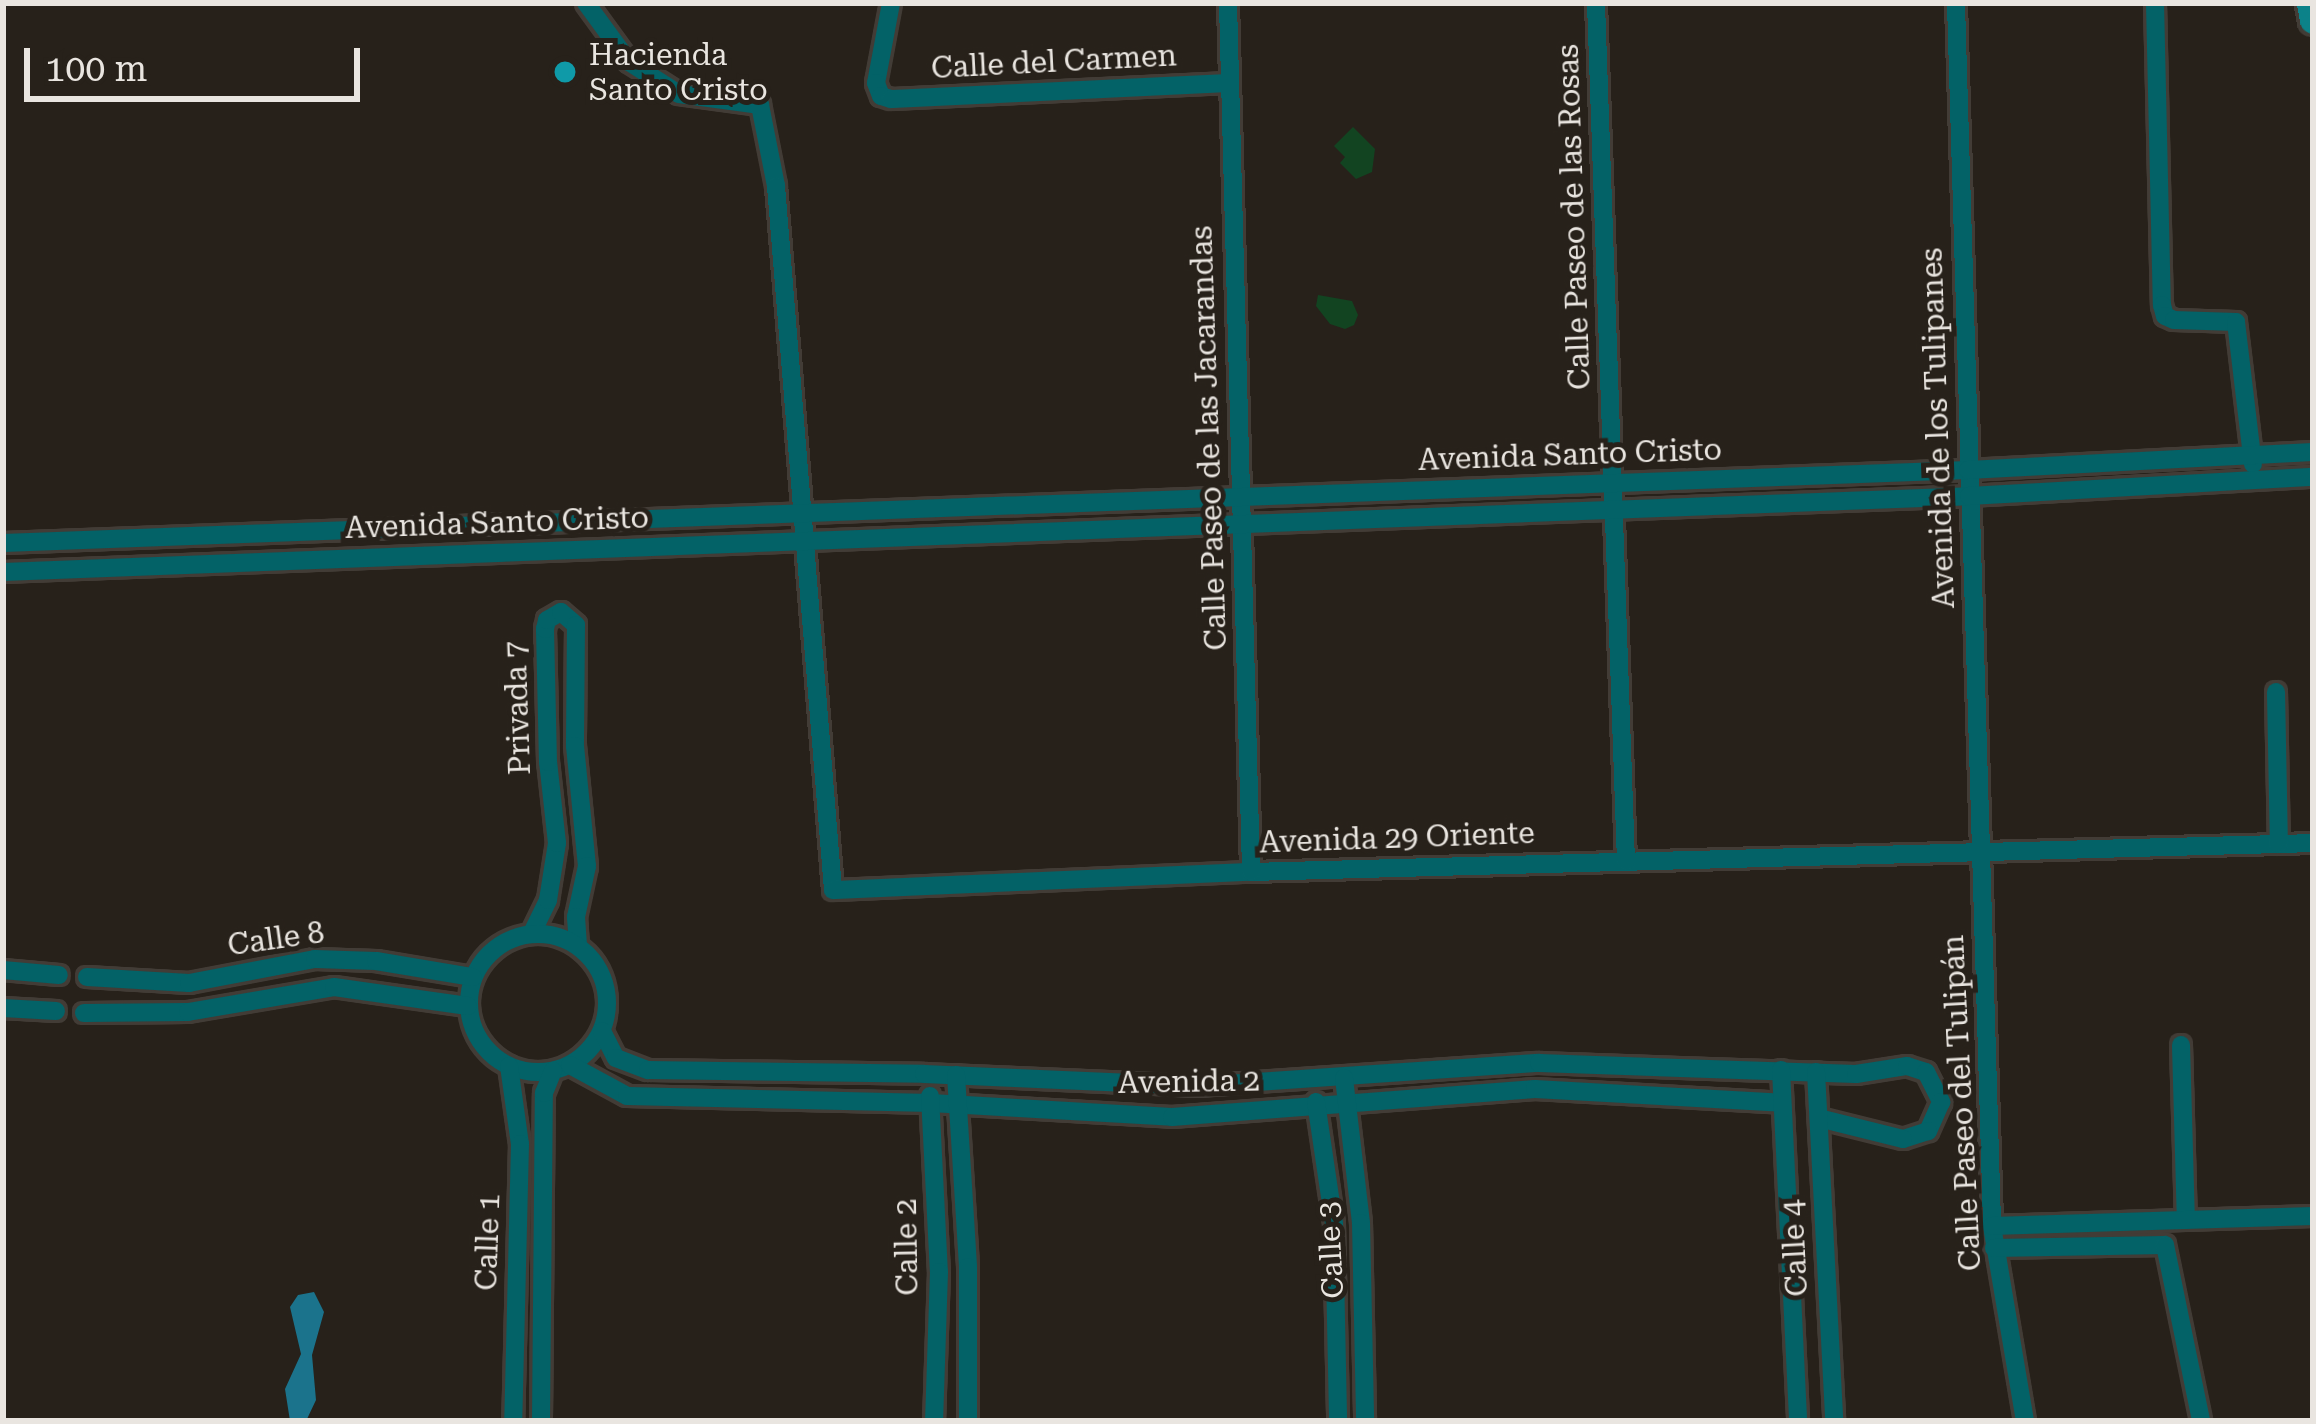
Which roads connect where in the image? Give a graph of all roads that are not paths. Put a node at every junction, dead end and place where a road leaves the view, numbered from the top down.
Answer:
1 (586, 3) edge
2 (891, 3) edge
3 (1228, 3) edge
4 (1596, 3) edge
5 (1956, 3) edge
6 (2155, 3) edge
7 (2310, 3) edge
8 (2313, 20) edge
9 (1230, 83) junction
10 (2313, 452) edge
11 (2252, 454) junction
12 (1968, 470) junction
13 (2313, 477) edge
14 (2254, 481) junction
15 (1614, 484) junction
16 (1969, 496) junction
17 (1241, 498) junction
18 (1615, 509) junction
19 (800, 514) junction
20 (830, 514) junction
21 (1241, 524) junction
22 (166, 539) junction
23 (831, 540) junction
24 (801, 542) junction
25 (3, 543) edge
26 (165, 566) junction
27 (3, 572) edge
28 (2276, 692) dead end
29 (2313, 843) edge
30 (2279, 844) junction
31 (1982, 852) junction
32 (1626, 862) junction
33 (1251, 872) junction
34 (532, 933) junction
35 (578, 945) junction
36 (3, 970) edge
37 (58, 975) dead end
38 (87, 976) dead end
39 (473, 977) junction
40 (468, 1006) junction
41 (3, 1008) edge
42 (56, 1011) dead end
43 (84, 1013) dead end
44 (602, 1030) junction
45 (2181, 1045) dead end
46 (509, 1066) junction
47 (562, 1068) junction
48 (1781, 1070) junction
49 (1816, 1072) junction
50 (924, 1074) junction
51 (956, 1075) junction
52 (1344, 1078) junction
53 (1313, 1080) junction
54 (932, 1103) junction
55 (1782, 1103) junction
56 (958, 1106) junction
57 (1349, 1106) junction
58 (1317, 1109) junction
59 (1819, 1118) junction
60 (2313, 1216) edge
61 (2186, 1220) junction
62 (1992, 1226) junction
63 (1994, 1248) junction
64 (512, 1421) edge
65 (541, 1421) edge
66 (934, 1421) edge
67 (968, 1421) edge
68 (1338, 1421) edge
69 (1365, 1421) edge
70 (1798, 1421) edge
71 (1834, 1421) edge
72 (2026, 1421) edge
73 (2201, 1421) edge

1 - 19 street
2 - 9 street, Calle del Carmen
3 - 9 street, Calle Paseo de las Jacarandas
4 - 15 street, Calle Paseo de las Rosas
5 - 12 street, Avenida de los Tulipanes
6 - 11 street
7 - 8 main road
9 - 17 street, Calle Paseo de las Jacarandas
10 - 11 street, Avenida Santo Cristo
11 - 12 street, Avenida Santo Cristo
11 - 14 street
12 - 15 street, Avenida Santo Cristo
12 - 16 street, Avenida de los Tulipanes
13 - 14 street, Avenida Santo Cristo
14 - 16 street, Avenida Santo Cristo
15 - 17 street, Avenida Santo Cristo
15 - 18 street, Calle Paseo de las Rosas
16 - 18 street, Avenida Santo Cristo
16 - 31 street, Avenida de los Tulipanes
17 - 20 street, Avenida Santo Cristo
17 - 21 street, Calle Paseo de las Jacarandas
18 - 21 street, Avenida Santo Cristo
18 - 32 street, Calle Paseo de las Rosas
19 - 20 street, Avenida Santo Cristo
19 - 22 street, Avenida Santo Cristo
19 - 24 street
20 - 23 street
21 - 23 street, Avenida Santo Cristo
21 - 33 street, Calle Paseo de las Jacarandas
22 - 25 street, Avenida Santo Cristo
22 - 26 street
23 - 24 street, Avenida Santo Cristo
24 - 26 street, Avenida Santo Cristo
24 - 33 street, Avenida 29 Oriente
26 - 27 street, Avenida Santo Cristo
28 - 30 street
29 - 30 street, Avenida 29 Oriente
30 - 31 street, Avenida 29 Oriente
31 - 32 street, Avenida 29 Oriente
31 - 62 street, Calle Paseo del Tulipán
32 - 33 street, Avenida 29 Oriente
34 - 35 street
34 - 35 street, Privada 7
34 - 39 street
35 - 44 street
36 - 37 street
38 - 39 street, Calle 8
39 - 40 street
40 - 43 street, Calle 8
40 - 46 street
41 - 42 street
44 - 47 street
44 - 50 street, Avenida 2
45 - 61 street
46 - 47 street
46 - 64 street, Calle 1
47 - 54 street, Avenida 2
47 - 65 street, Calle 1
48 - 49 street, Avenida 2
48 - 52 street, Avenida 2
48 - 55 street
49 - 59 street, Calle 4
49 - 59 street, Avenida 2
50 - 51 street, Avenida 2
50 - 54 street, Calle 2
51 - 53 street, Avenida 2
51 - 56 street, Calle 2
52 - 53 street, Avenida 2
52 - 57 street, Calle 3
53 - 58 street, Calle 3
54 - 56 street, Avenida 2
54 - 66 street, Calle 2
55 - 57 street, Avenida 2
55 - 70 street, Calle 4
56 - 58 street, Avenida 2
56 - 67 street, Calle 2
57 - 58 street, Avenida 2
57 - 69 street, Calle 3
58 - 68 street, Calle 3
59 - 71 street, Calle 4
60 - 61 street
61 - 62 street
62 - 63 street, Calle Paseo del Tulipán
63 - 72 street, Calle Paseo del Tulipán
63 - 73 street

